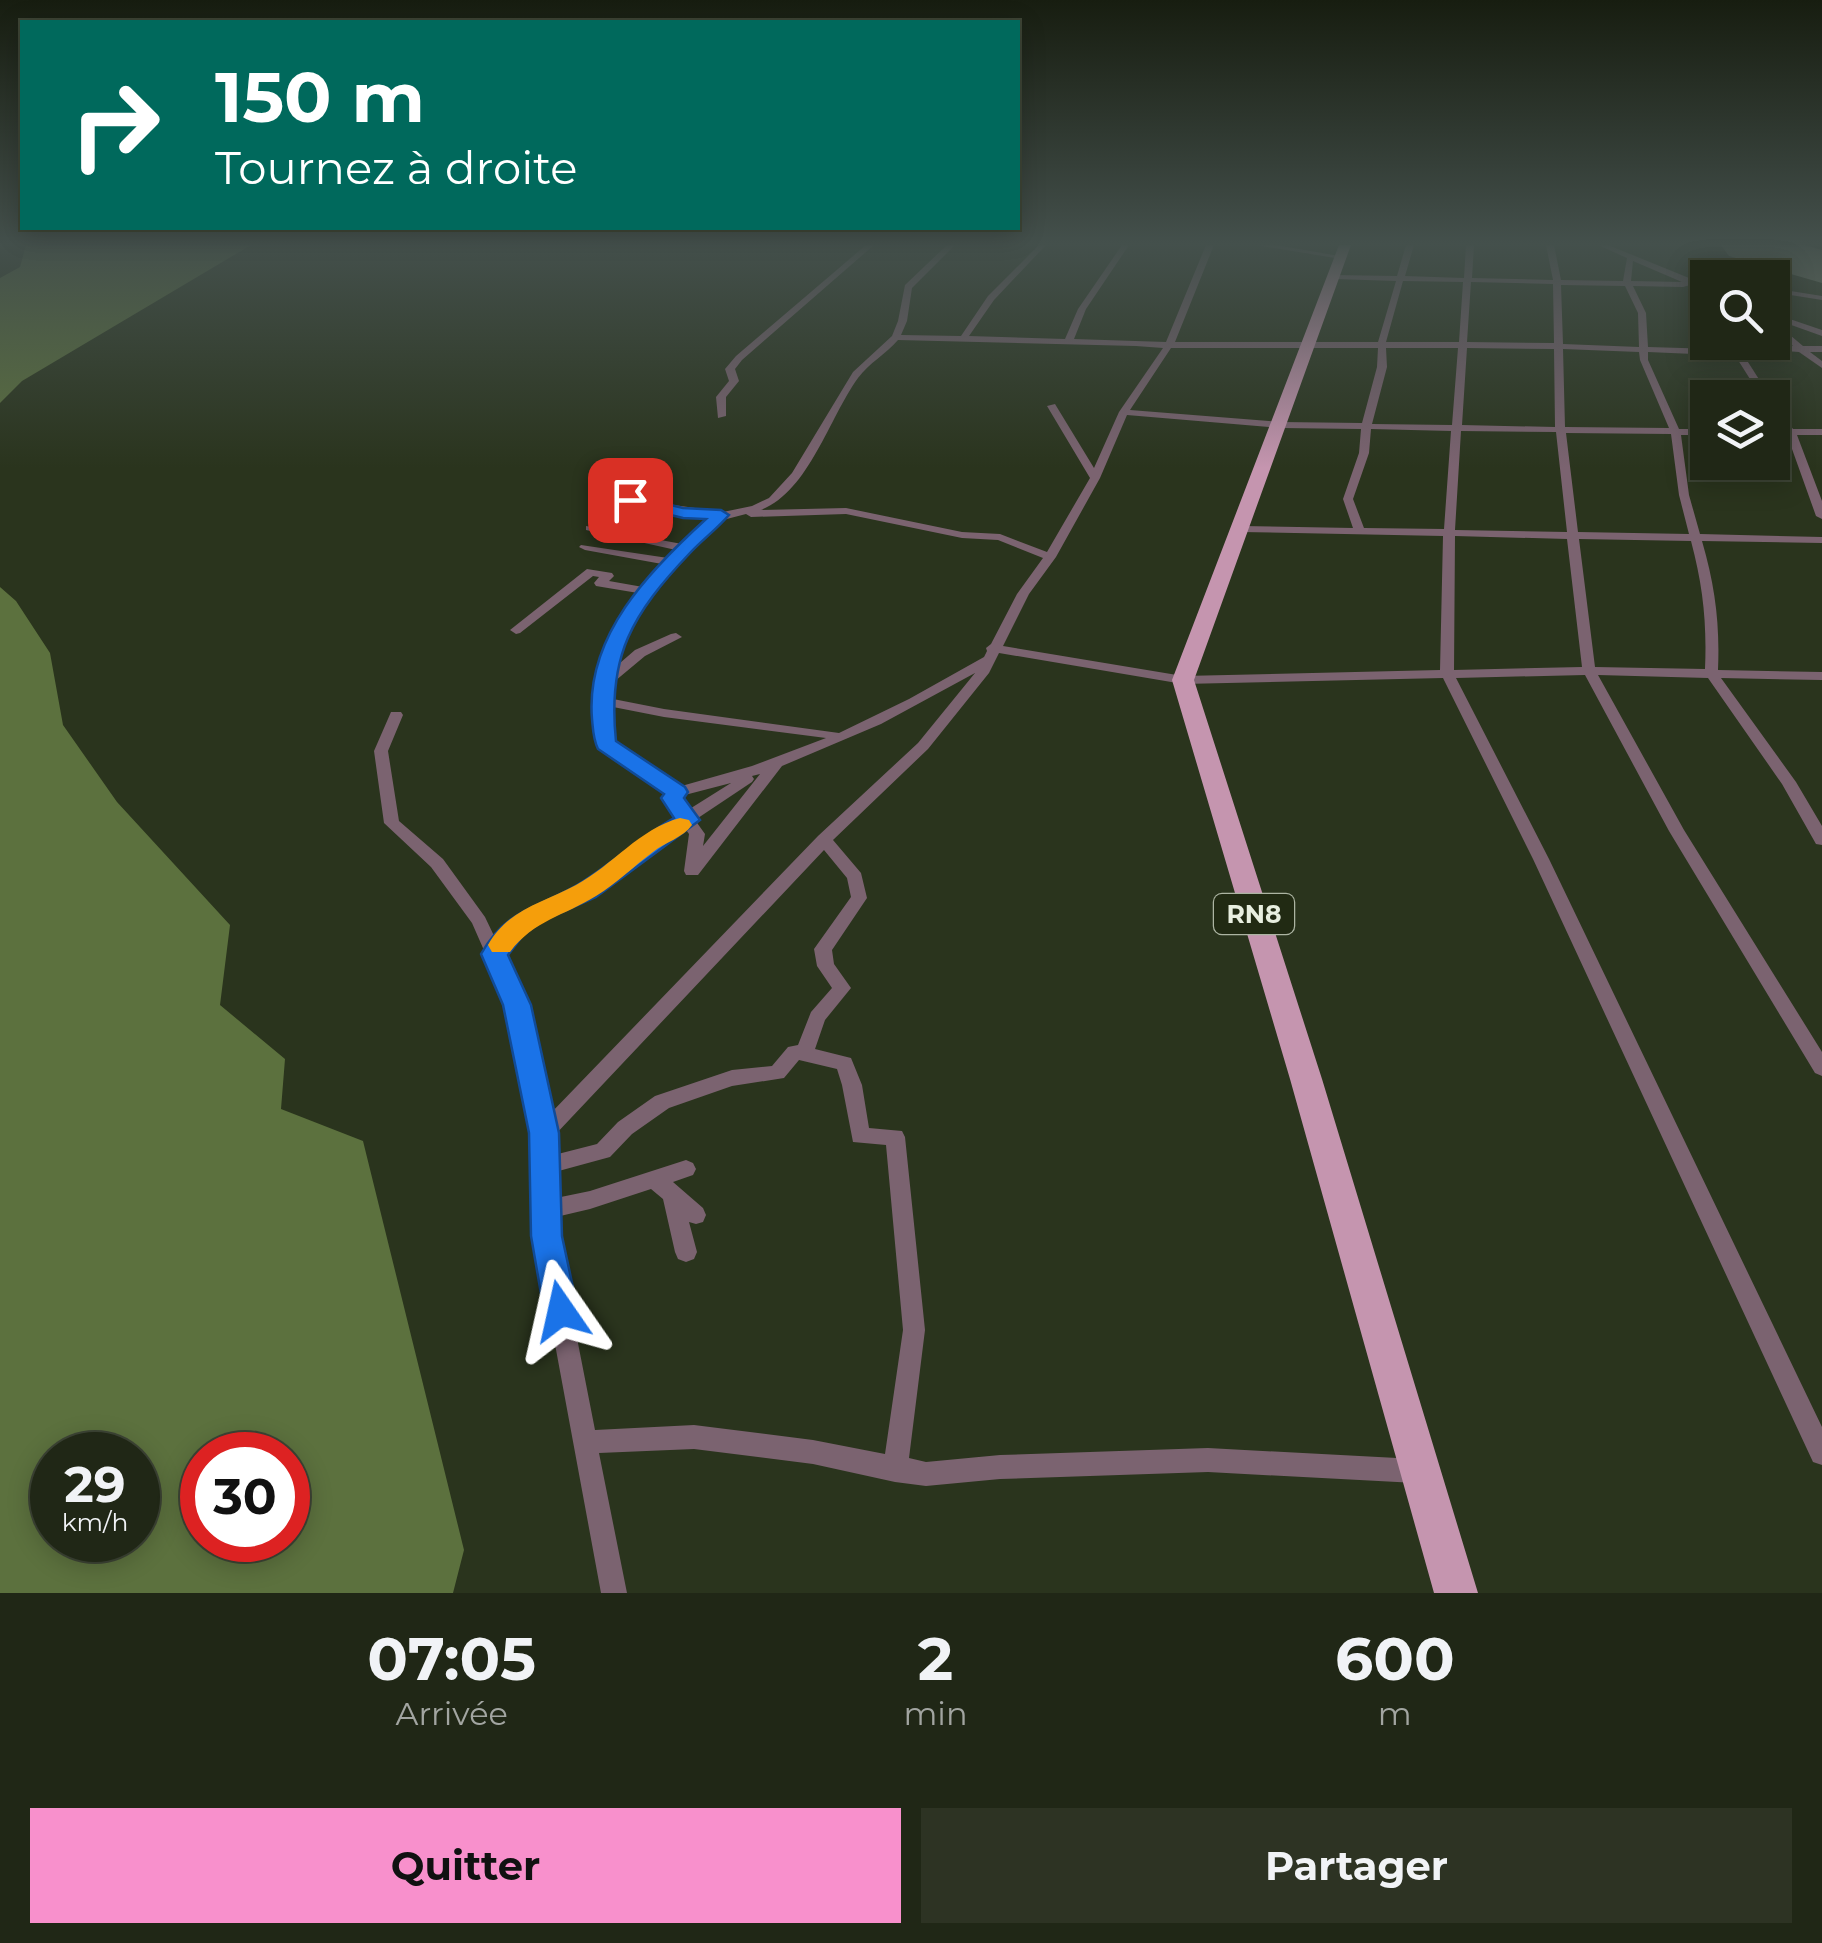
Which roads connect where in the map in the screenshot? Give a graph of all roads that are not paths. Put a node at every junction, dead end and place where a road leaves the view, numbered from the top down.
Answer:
1 (784, 319) edge
2 (902, 319) edge
3 (977, 319) edge
4 (1078, 319) edge
5 (1178, 319) edge
6 (1317, 319) edge
7 (1388, 319) edge
8 (1464, 319) edge
9 (1558, 319) edge
10 (1642, 319) edge
11 (1790, 324) edge
12 (1822, 333) edge
13 (896, 336) junction
14 (1790, 337) edge
15 (963, 340) junction
16 (1068, 342) junction
17 (1306, 346) junction
18 (1382, 346) junction
19 (1462, 346) junction
20 (1558, 346) junction
21 (1166, 347) junction
22 (1790, 348) edge
23 (1642, 349) junction
24 (1802, 349) junction
25 (1822, 349) edge
26 (1690, 351) edge
27 (1822, 365) edge
28 (1052, 406) dead end
29 (1124, 412) junction
30 (721, 416) dead end
31 (1282, 425) junction
32 (1366, 426) junction
33 (1457, 427) junction
34 (1560, 428) junction
35 (1676, 432) junction
36 (1690, 432) edge
37 (1790, 432) joint
38 (1822, 432) edge
39 (1095, 478) junction
40 (608, 497) dead end
41 (721, 515) junction
42 (1822, 516) edge
43 (590, 528) dead end
44 (1241, 529) junction
45 (1360, 532) junction
46 (1449, 533) junction
47 (1573, 536) junction
48 (1694, 538) junction
49 (1822, 540) edge
50 (585, 547) dead end
51 (684, 548) junction
52 (1050, 557) junction
53 (672, 562) junction
54 (646, 591) junction
55 (516, 630) dead end
56 (676, 636) dead end
57 (990, 654) junction
58 (1589, 671) junction
59 (1447, 673) junction
60 (1711, 673) junction
61 (1822, 676) edge
62 (1183, 680) junction
63 (602, 693) junction
64 (396, 715) dead end
65 (842, 736) junction
66 (772, 763) junction
67 (676, 792) junction
68 (688, 820) junction
69 (824, 840) junction
70 (1822, 840) edge
71 (494, 954) junction
72 (804, 1054) junction
73 (1822, 1068) edge
74 (544, 1133) junction
75 (545, 1166) junction
76 (686, 1169) dead end
77 (654, 1179) junction
78 (674, 1198) junction
79 (546, 1210) junction
80 (696, 1215) dead end
81 (686, 1252) dead end
82 (586, 1442) junction
83 (1822, 1453) edge
84 (895, 1470) junction
85 (1420, 1471) junction
86 (614, 1593) edge
87 (1456, 1593) edge

1 - 30 street
2 - 13 street
3 - 15 street
4 - 16 street
5 - 21 street
6 - 17 main road
7 - 18 street
8 - 19 street
9 - 20 street
10 - 23 street
11 - 12 street
13 - 15 street
13 - 41 street
14 - 24 street
15 - 16 street
16 - 21 street
17 - 18 street
17 - 21 street
17 - 31 main road
18 - 19 street
18 - 32 street
19 - 20 street
19 - 33 street
20 - 23 street
20 - 34 street
21 - 29 street
22 - 24 street
23 - 26 street
23 - 35 street
24 - 25 street
24 - 27 street
28 - 39 street
29 - 31 street
29 - 39 street
31 - 32 street
31 - 44 main road
32 - 33 street
32 - 45 street
33 - 34 street
33 - 46 street
34 - 35 street
34 - 47 street
35 - 36 street
35 - 48 street
37 - 38 street
37 - 42 street
39 - 52 street
40 - 41 street
41 - 51 street
41 - 52 street
43 - 51 street
44 - 45 street
44 - 62 main road
45 - 46 street
46 - 47 street
46 - 59 street
47 - 48 street
47 - 58 street
48 - 49 street
48 - 60 street
50 - 53 street
51 - 53 street
52 - 57 street
53 - 54 street
54 - 55 street
54 - 63 street
56 - 63 street
57 - 62 street
57 - 65 street
57 - 69 street
58 - 59 street
58 - 60 street
58 - 73 street
59 - 62 street
59 - 83 street
60 - 61 street
60 - 70 street
62 - 85 main road, RN8
63 - 65 street
63 - 67 street
64 - 71 street
65 - 66 street
66 - 67 street
66 - 68 street
66 - 68 street
67 - 68 street
68 - 71 street
69 - 72 street
69 - 74 street
71 - 74 street
72 - 75 street
72 - 84 street
74 - 75 street
75 - 79 street
76 - 77 street
77 - 78 street
77 - 79 street
78 - 80 street
78 - 81 street
79 - 82 street
82 - 84 street
82 - 86 street
84 - 85 street
85 - 87 main road, RN8

